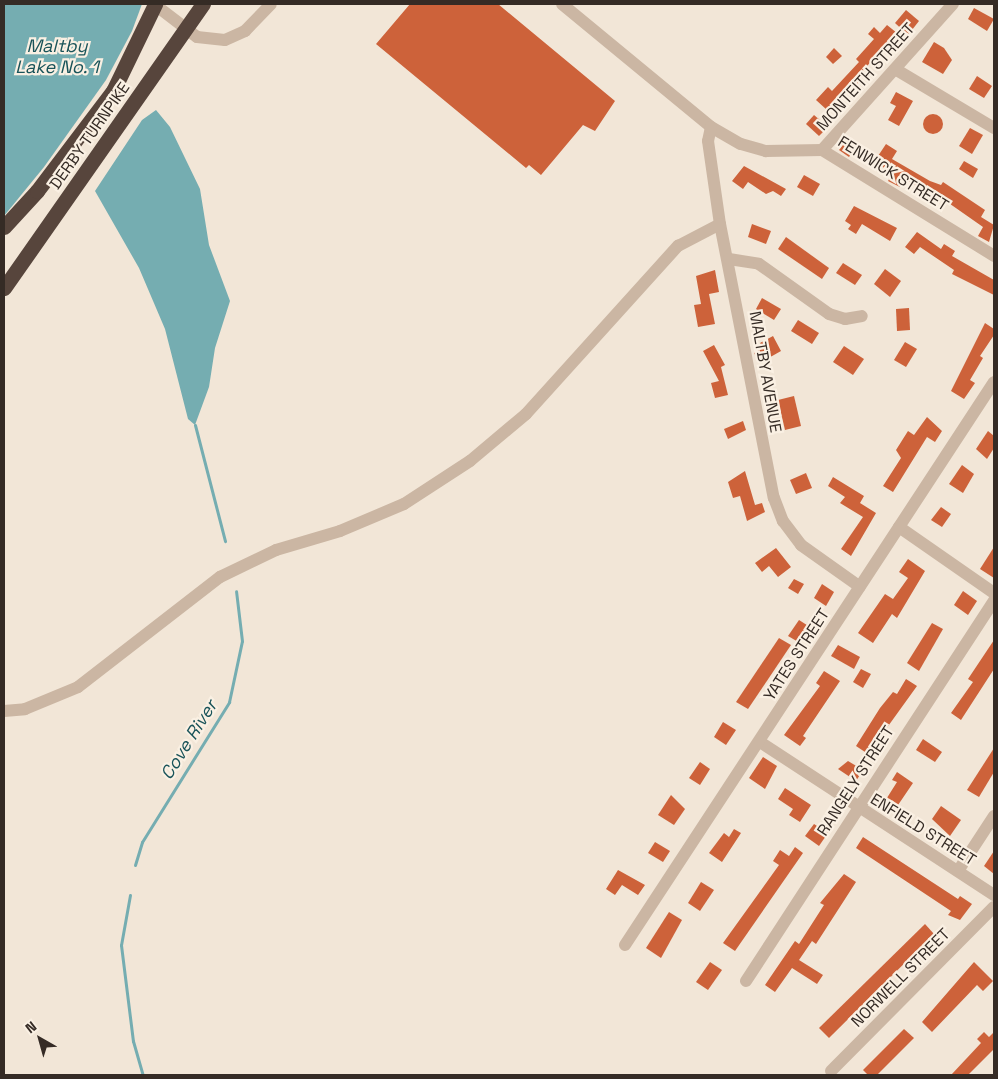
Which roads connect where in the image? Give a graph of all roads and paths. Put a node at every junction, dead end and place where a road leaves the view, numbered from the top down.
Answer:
1 (154, 4) edge
2 (204, 4) edge
3 (271, 4) edge
4 (562, 4) edge
5 (953, 4) edge
6 (187, 28) junction
7 (895, 69) junction
8 (711, 127) junction
9 (994, 128) edge
10 (822, 150) junction
11 (720, 224) junction
12 (4, 227) edge
13 (994, 256) edge
14 (729, 259) junction
15 (4, 288) edge
16 (862, 316) dead end
17 (994, 382) edge
18 (900, 527) junction
19 (860, 587) junction
20 (994, 593) edge
21 (994, 600) edge
22 (4, 711) edge
23 (760, 742) junction
24 (857, 808) junction
25 (994, 816) edge
26 (958, 871) junction
27 (994, 895) edge
28 (994, 908) edge
29 (624, 945) dead end
30 (746, 981) dead end
31 (831, 1071) dead end

1 - 6 street
1 - 12 highway, DERBY TURNPIKE
2 - 6 highway, DERBY TURNPIKE
3 - 6 street
4 - 8 street, FENWICK STREET
5 - 7 street, MONTEITH STREET
6 - 15 highway, DERBY TURNPIKE
7 - 9 street
7 - 10 street, MONTEITH STREET
8 - 10 street, FENWICK STREET
8 - 11 street, MALTBY AVENUE
10 - 13 street, FENWICK STREET
11 - 14 street, MALTBY AVENUE
11 - 22 street
14 - 16 street
14 - 19 street, MALTBY AVENUE
17 - 18 street, YATES STREET
18 - 19 street, YATES STREET
18 - 20 street
19 - 23 street, YATES STREET
21 - 24 street, RANGELY STREET
23 - 24 street, ENFIELD STREET
23 - 29 street, YATES STREET
24 - 26 street, ENFIELD STREET
24 - 30 street, RANGELY STREET
25 - 26 street
26 - 27 street, ENFIELD STREET
28 - 31 street, NORWELL STREET

